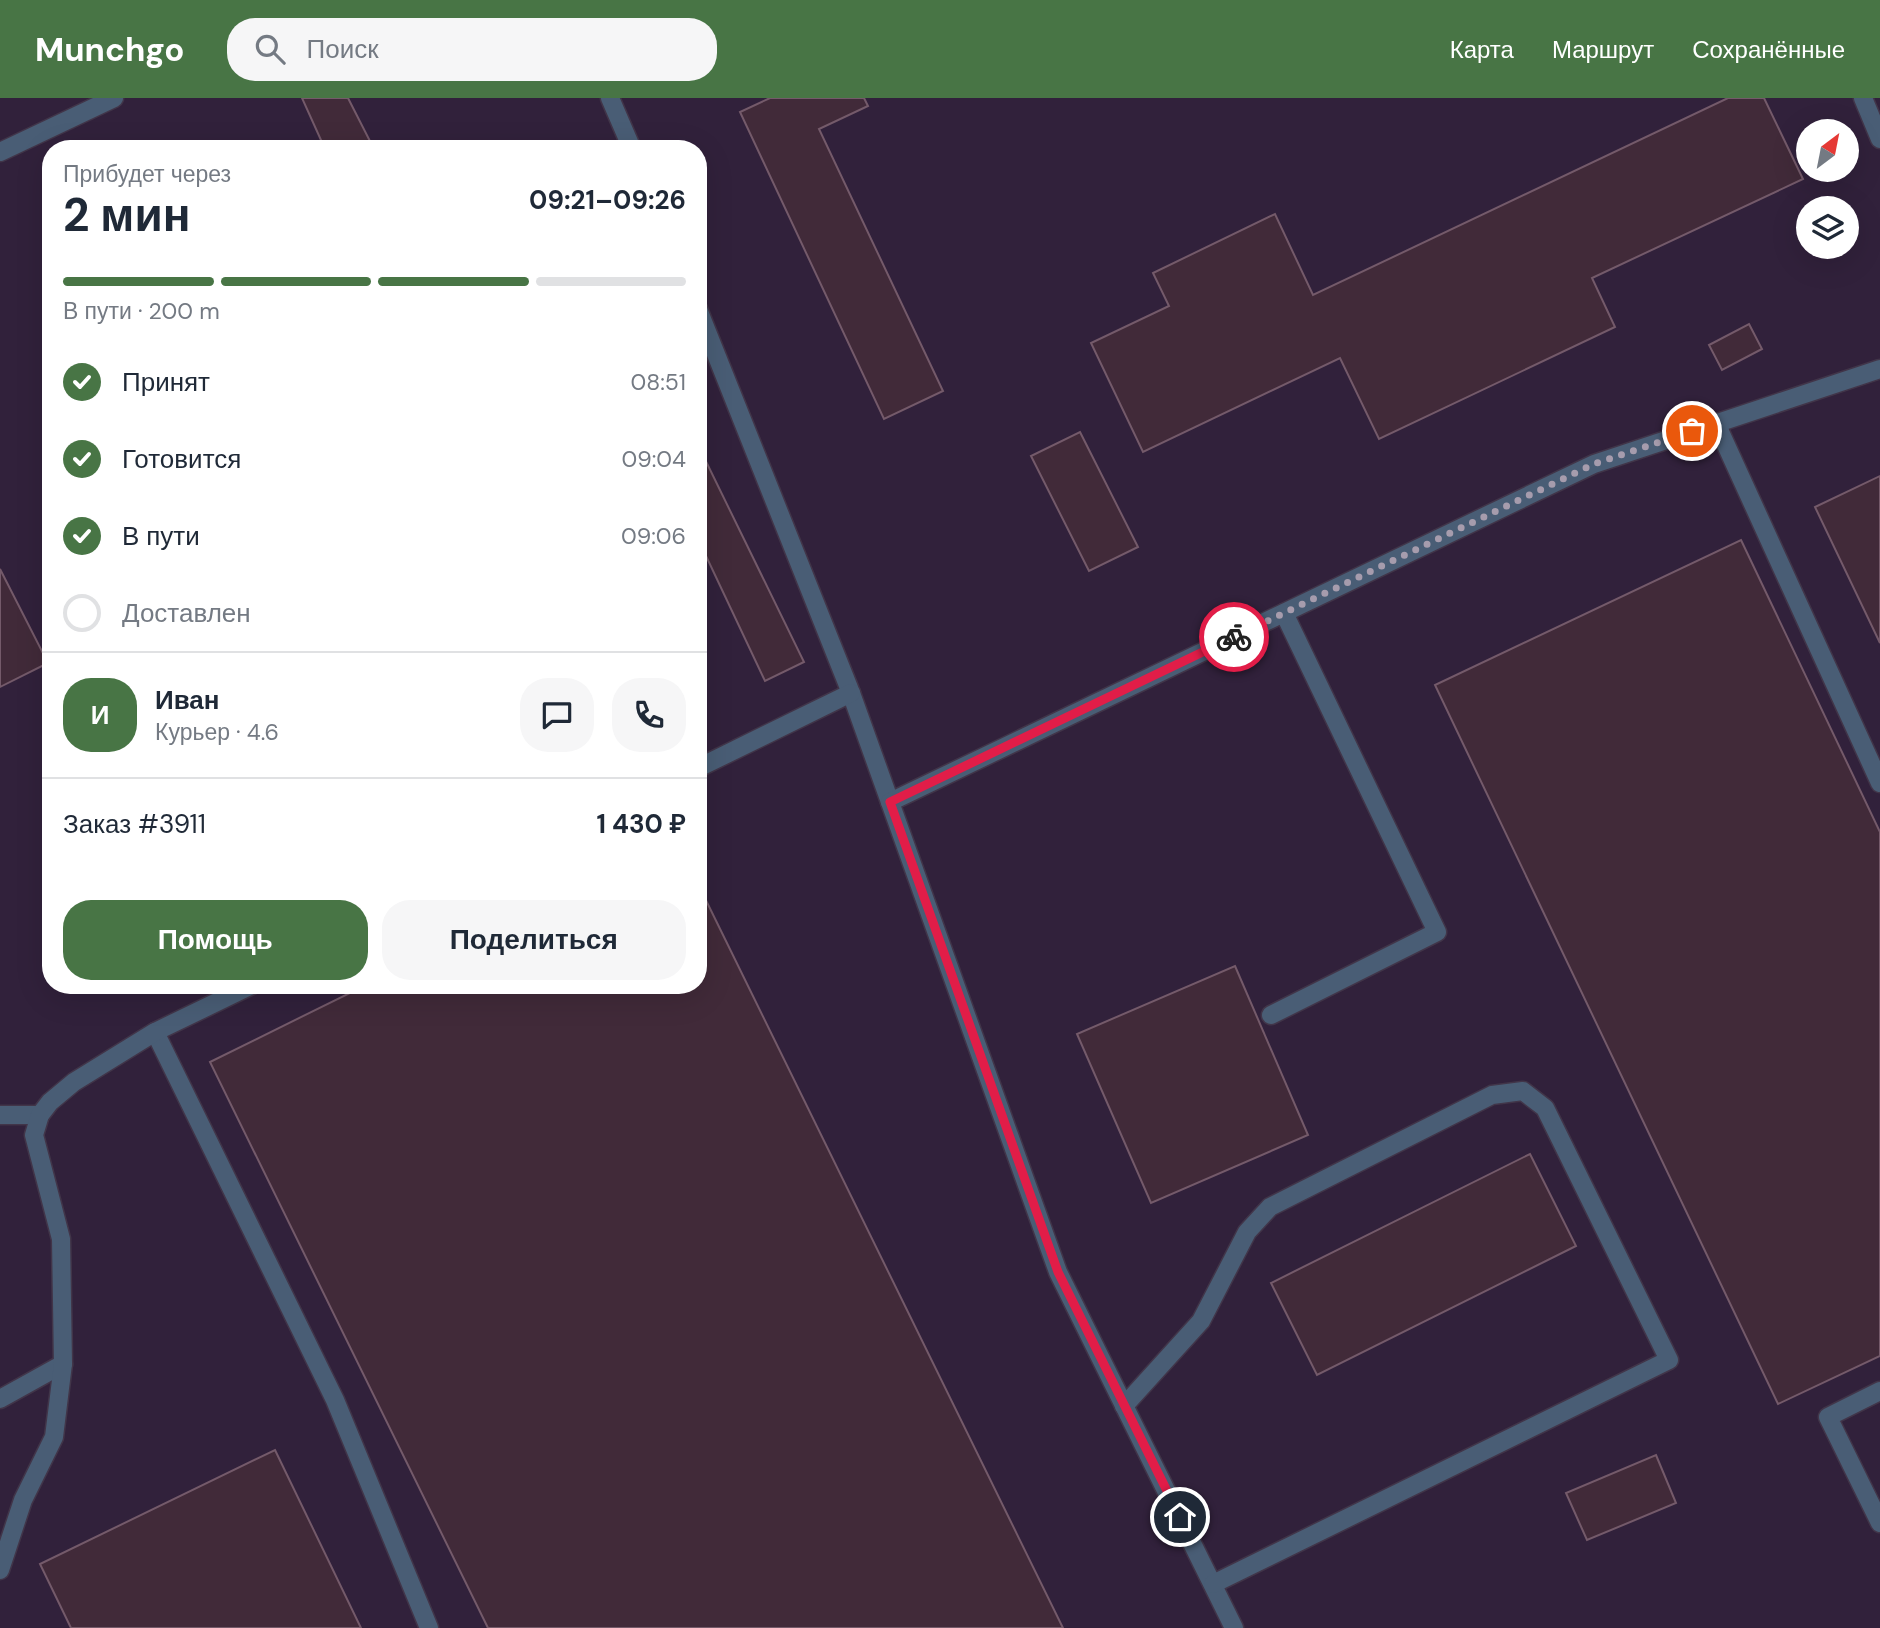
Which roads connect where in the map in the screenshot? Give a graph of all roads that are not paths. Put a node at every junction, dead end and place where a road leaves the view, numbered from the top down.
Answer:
1 (114, 98) edge
2 (610, 98) edge
3 (1863, 98) edge
4 (1880, 139) edge
5 (628, 140) edge
6 (0, 152) edge
7 (707, 332) edge
8 (1880, 369) edge
9 (1716, 423) junction
10 (1284, 613) junction
11 (851, 693) junction
12 (707, 764) edge
13 (1880, 783) edge
14 (890, 802) junction
15 (233, 994) edge
16 (1270, 1015) dead end
17 (155, 1032) junction
18 (0, 1115) edge
19 (40, 1115) junction
20 (63, 1364) junction
21 (1880, 1391) edge
22 (0, 1398) edge
23 (1124, 1406) junction
24 (1880, 1523) edge
25 (0, 1570) edge
26 (1213, 1584) junction
27 (429, 1628) edge
28 (1234, 1628) edge

1 - 6 lane
2 - 5 lane
3 - 4 lane
7 - 11 lane
8 - 9 lane
9 - 10 lane
9 - 13 lane
10 - 14 lane
10 - 16 lane
11 - 12 lane
11 - 14 lane
14 - 23 lane
15 - 17 lane
17 - 19 lane
17 - 27 lane
18 - 19 lane
19 - 20 lane
20 - 22 lane
20 - 25 lane
21 - 24 lane
23 - 26 lane
23 - 26 lane
26 - 28 lane

